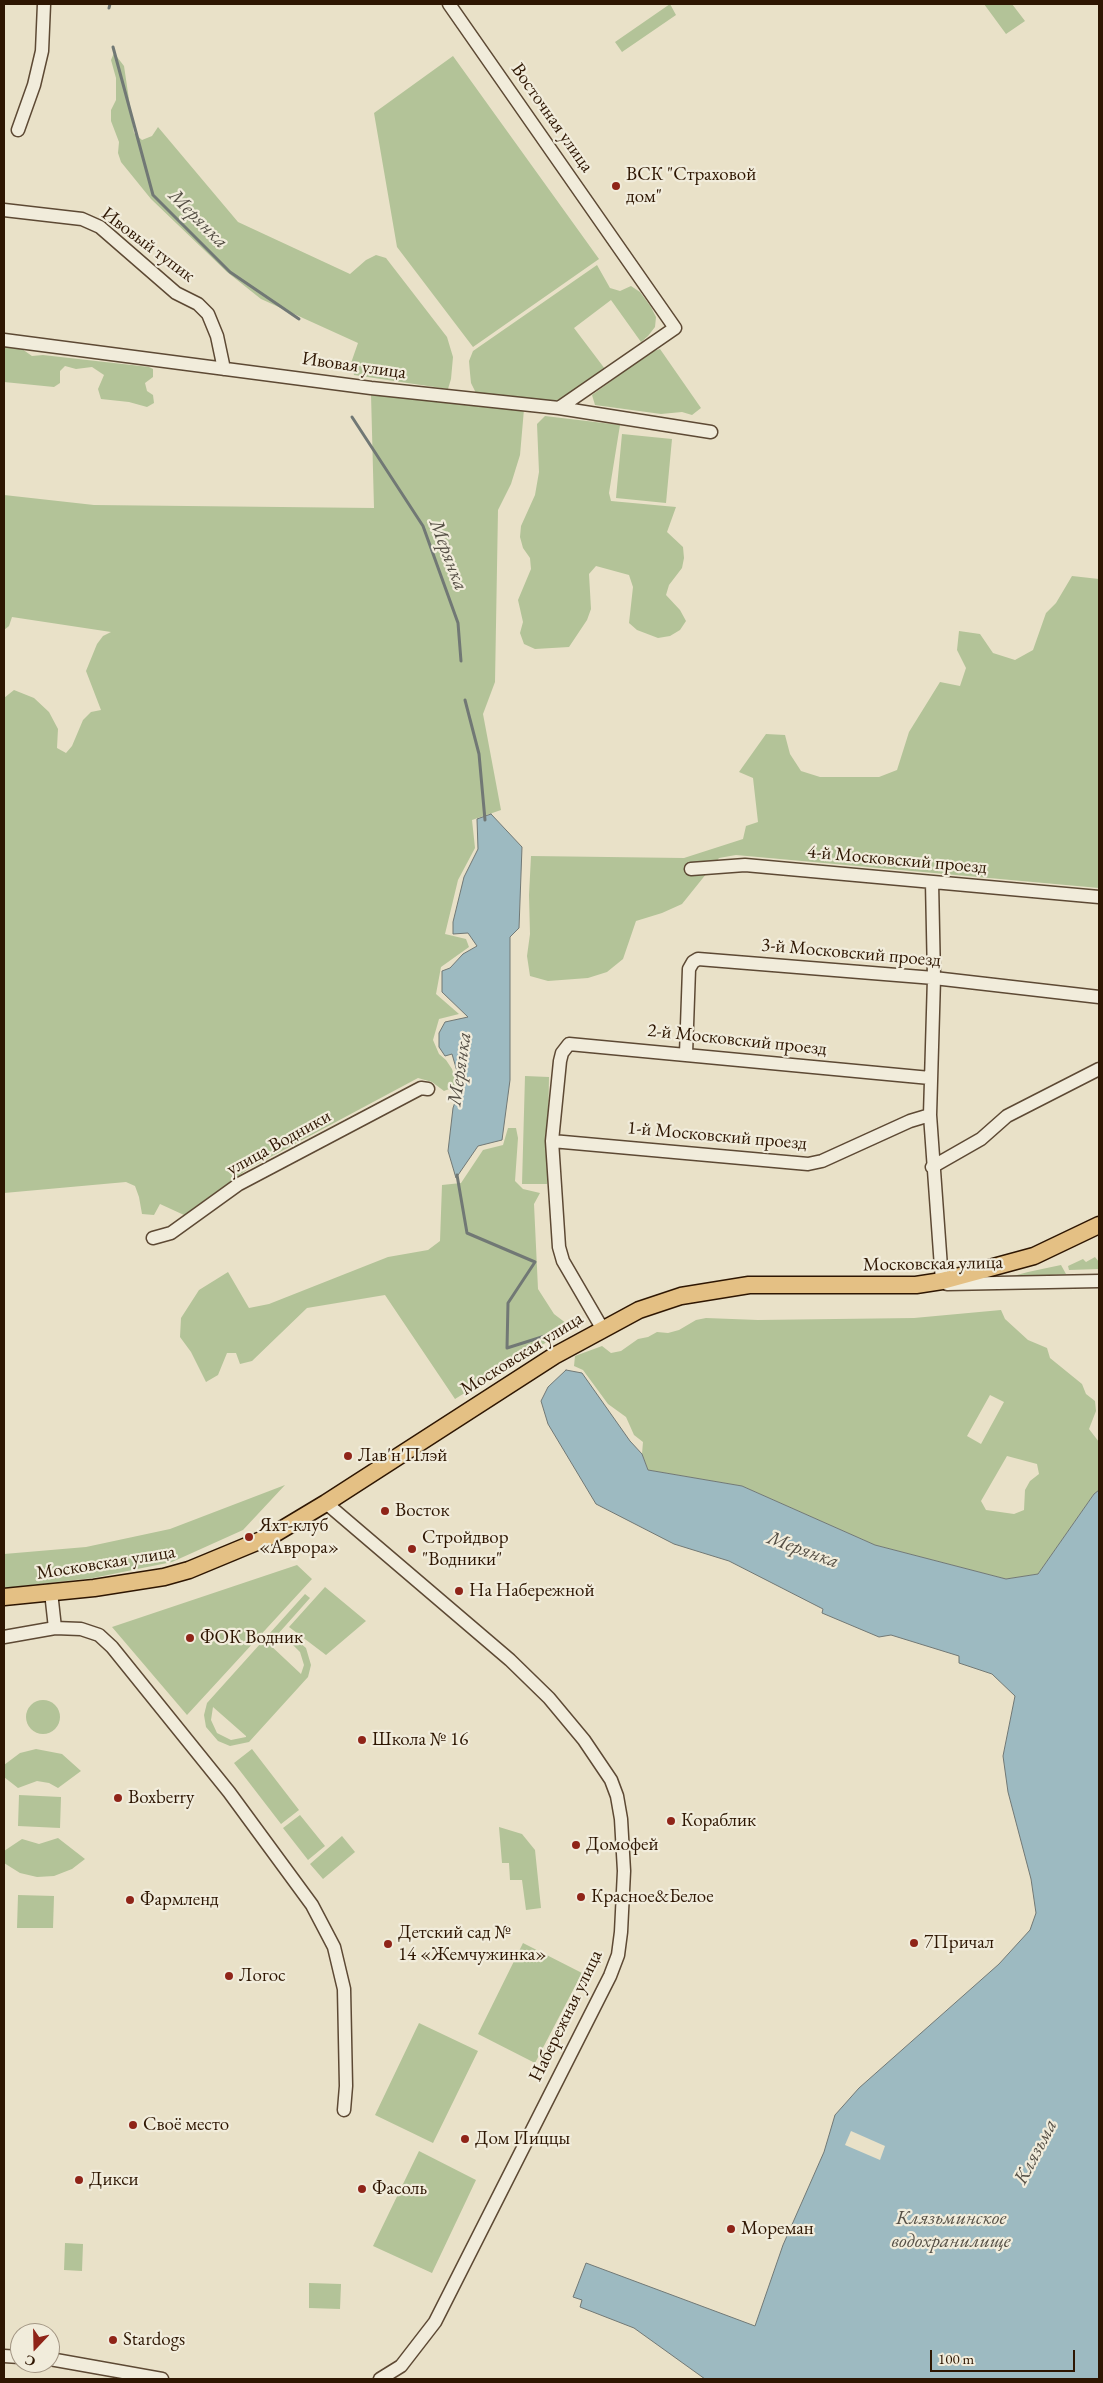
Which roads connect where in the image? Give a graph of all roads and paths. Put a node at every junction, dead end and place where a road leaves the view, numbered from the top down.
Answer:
1 (44, 4) edge
2 (449, 4) edge
3 (18, 130) dead end
4 (4, 210) edge
5 (4, 340) edge
6 (224, 369) junction
7 (559, 408) junction
8 (711, 432) dead end
9 (691, 869) dead end
10 (932, 882) junction
11 (1099, 897) edge
12 (934, 978) junction
13 (1099, 997) edge
14 (686, 1054) junction
15 (1099, 1069) edge
16 (930, 1078) junction
17 (428, 1089) dead end
18 (930, 1115) junction
19 (552, 1141) junction
20 (932, 1167) junction
21 (1099, 1225) edge
22 (153, 1238) dead end
23 (942, 1281) junction
24 (1099, 1281) edge
25 (916, 1285) junction
26 (602, 1328) junction
27 (326, 1503) junction
28 (51, 1592) junction
29 (4, 1597) edge
30 (55, 1628) junction
31 (4, 1637) edge
32 (344, 2110) dead end
33 (60, 2361) edge
34 (162, 2379) edge
35 (380, 2379) edge

1 - 3 street
2 - 7 street, Восточная улица
4 - 6 street, Ивовый тупик
5 - 6 street, Ивовая улица
6 - 7 street, Ивовая улица
7 - 8 street, Ивовая улица
9 - 10 street, 4-й Московский проезд
10 - 11 street, 4-й Московский проезд
10 - 12 street
12 - 13 street, 3-й Московский проезд
12 - 14 street, 3-й Московский проезд
12 - 16 street
14 - 16 street, 2-й Московский проезд
14 - 19 street, 2-й Московский проезд
15 - 20 street
16 - 18 street
17 - 22 street, улица Водники
18 - 19 street, 1-й Московский проезд
18 - 20 street
19 - 26 street
20 - 23 street
21 - 23 main road
23 - 25 main road
24 - 25 street, Московская улица
25 - 26 main road, Московская улица
26 - 27 main road, Московская улица
27 - 28 main road, Московская улица
27 - 35 street, Набережная улица
28 - 29 main road, Московская улица
28 - 30 street
30 - 31 street
30 - 32 street
33 - 34 street

